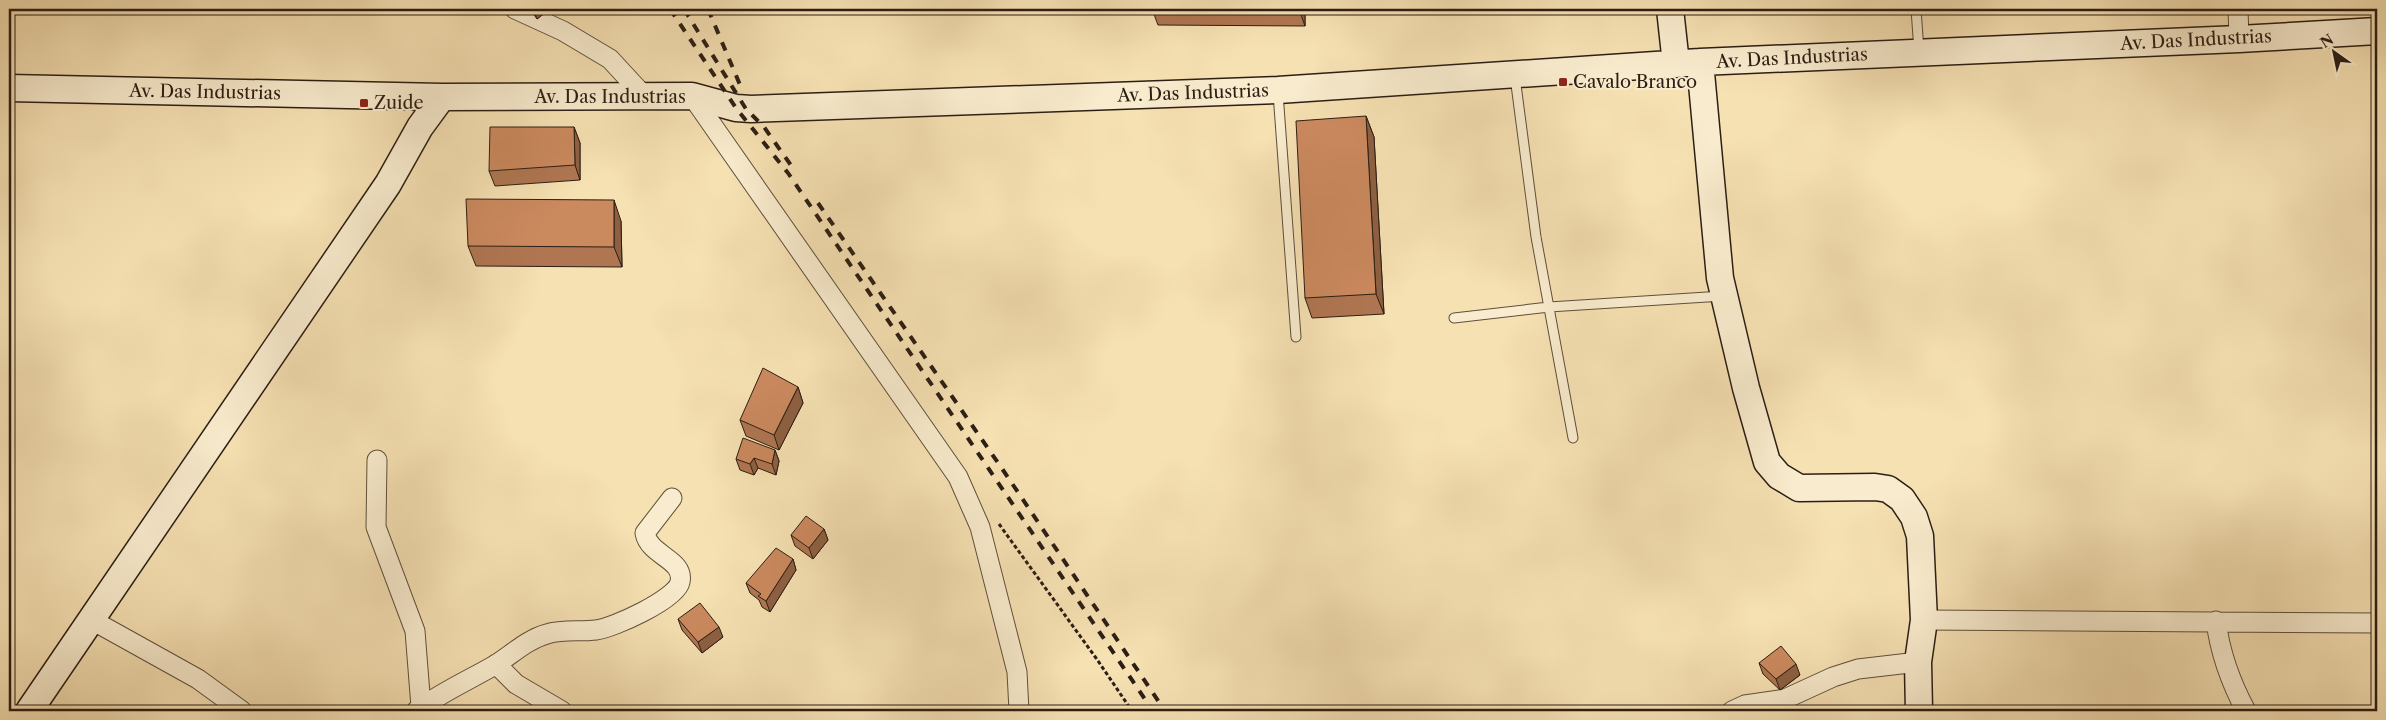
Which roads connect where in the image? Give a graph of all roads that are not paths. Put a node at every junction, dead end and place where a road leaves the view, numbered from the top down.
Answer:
1 (515, 9) edge
2 (1670, 9) edge
3 (1916, 9) edge
4 (2238, 9) edge
5 (2377, 31) edge
6 (2239, 39) junction
7 (1919, 52) junction
8 (1688, 63) junction
9 (1514, 74) junction
10 (9, 88) edge
11 (1278, 90) junction
12 (692, 96) junction
13 (442, 97) junction
14 (646, 98) junction
15 (1725, 296) junction
16 (1549, 307) junction
17 (1454, 318) dead end
18 (1296, 337) dead end
19 (1573, 438) dead end
20 (377, 460) dead end
21 (672, 498) dead end
22 (90, 619) junction
23 (1924, 620) junction
24 (2216, 621) junction
25 (2377, 623) edge
26 (1918, 662) junction
27 (496, 664) junction
28 (419, 709) edge
29 (29, 711) edge
30 (242, 711) edge
31 (562, 711) edge
32 (1019, 711) edge
33 (1732, 711) edge
34 (1919, 711) edge
35 (2246, 711) edge

1 - 14 street
2 - 8 main road
3 - 7 lane
4 - 6 street
5 - 6 main road, Av. Das Industrias
6 - 7 main road, Av. Das Industrias
7 - 8 main road, Av. Das Industrias
8 - 9 main road, Av. Das Industrias
8 - 15 main road
9 - 11 main road, Av. Das Industrias
9 - 16 lane
10 - 13 main road, Av. Das Industrias
11 - 12 main road, Av. Das Industrias
11 - 18 lane
12 - 14 main road, Av. Das Industrias
12 - 32 street
13 - 14 main road, Av. Das Industrias
13 - 22 main road
15 - 16 lane
15 - 23 main road
16 - 17 lane
16 - 19 lane
20 - 28 street
21 - 27 street
22 - 29 main road
22 - 30 street
23 - 24 street
23 - 26 main road
24 - 25 street
24 - 35 street
26 - 33 street
26 - 34 main road
27 - 28 street
27 - 31 street

